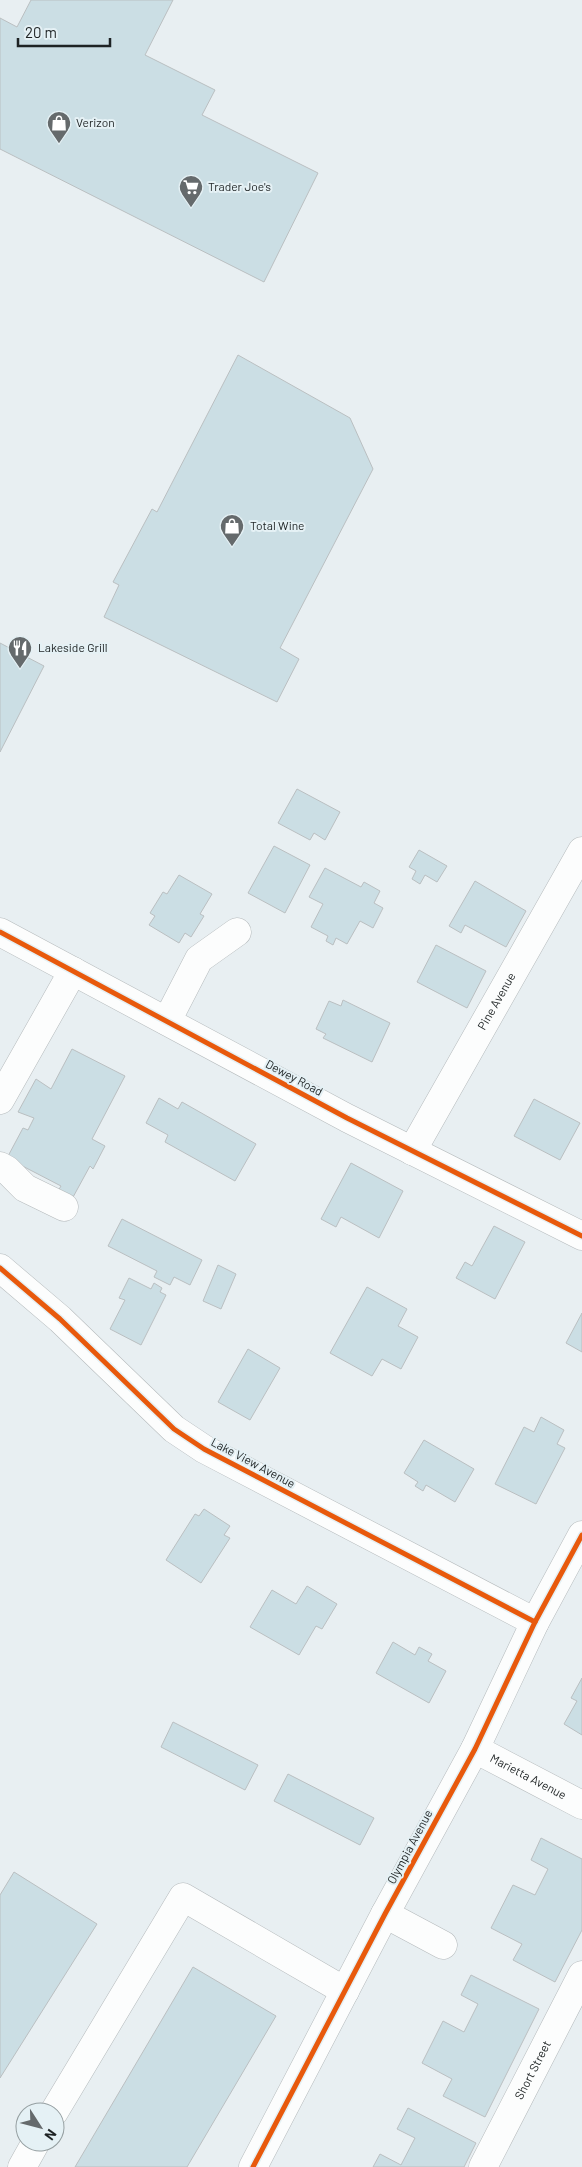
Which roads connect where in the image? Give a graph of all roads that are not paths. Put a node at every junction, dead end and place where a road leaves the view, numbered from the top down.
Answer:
1 (582, 851) edge
2 (0, 932) edge
3 (237, 932) dead end
4 (73, 970) junction
5 (167, 1021) junction
6 (0, 1100) edge
7 (412, 1152) junction
8 (0, 1166) edge
9 (64, 1207) dead end
10 (582, 1236) edge
11 (0, 1268) edge
12 (582, 1535) edge
13 (535, 1622) junction
14 (475, 1749) junction
15 (582, 1805) edge
16 (385, 1914) junction
17 (443, 1945) dead end
18 (582, 1975) edge
19 (345, 1991) junction
20 (60, 2102) edge
21 (30, 2152) edge
22 (22, 2167) edge
23 (253, 2167) edge
24 (483, 2167) edge

1 - 7 street, Pine Avenue
2 - 4 street, Dewey Road
3 - 5 street
4 - 5 street, Dewey Road
4 - 6 street
5 - 7 street, Dewey Road
7 - 10 street, Dewey Road
8 - 9 street
11 - 13 street, Lake View Avenue
12 - 13 street, Olympia Avenue
13 - 14 street, Olympia Avenue
14 - 15 street, Marietta Avenue
14 - 16 street, Olympia Avenue
16 - 17 street
16 - 19 street, Olympia Avenue
18 - 24 street, Short Street
19 - 20 street
19 - 23 street, Olympia Avenue
21 - 22 street

